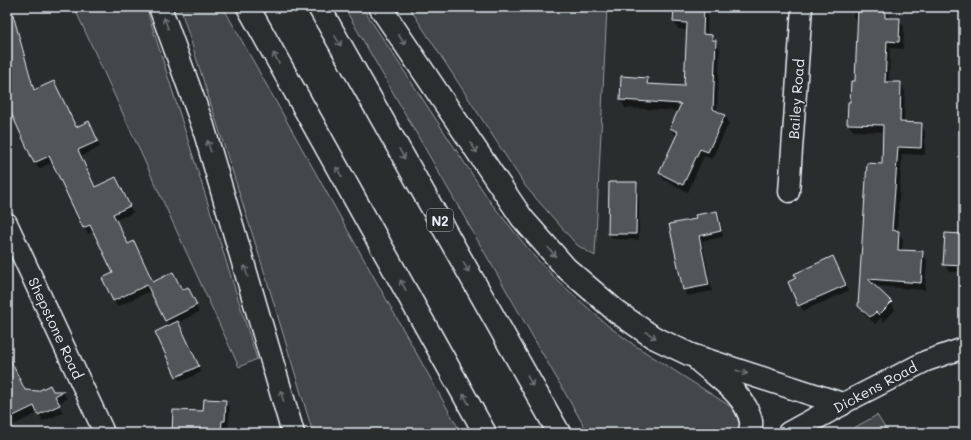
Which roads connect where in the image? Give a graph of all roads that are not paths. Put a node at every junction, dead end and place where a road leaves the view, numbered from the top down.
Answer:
1 (160, 7) edge
2 (248, 7) edge
3 (319, 7) edge
4 (380, 7) edge
5 (802, 7) edge
6 (789, 192) dead end
7 (7, 222) edge
8 (964, 348) edge
9 (691, 355) junction
10 (842, 404) junction
11 (104, 433) edge
12 (293, 433) edge
13 (485, 433) edge
14 (560, 433) edge
15 (750, 433) edge
16 (789, 433) edge

12 -> 1 main road
13 -> 2 main road
3 -> 14 main road, N2
4 -> 9 main road
5 - 6 street, Bailey Road
7 - 11 street, Shepstone Road
8 - 10 street, Dickens Road
9 -> 10 main road
9 - 15 main road
10 - 16 main road, Dickens Road

